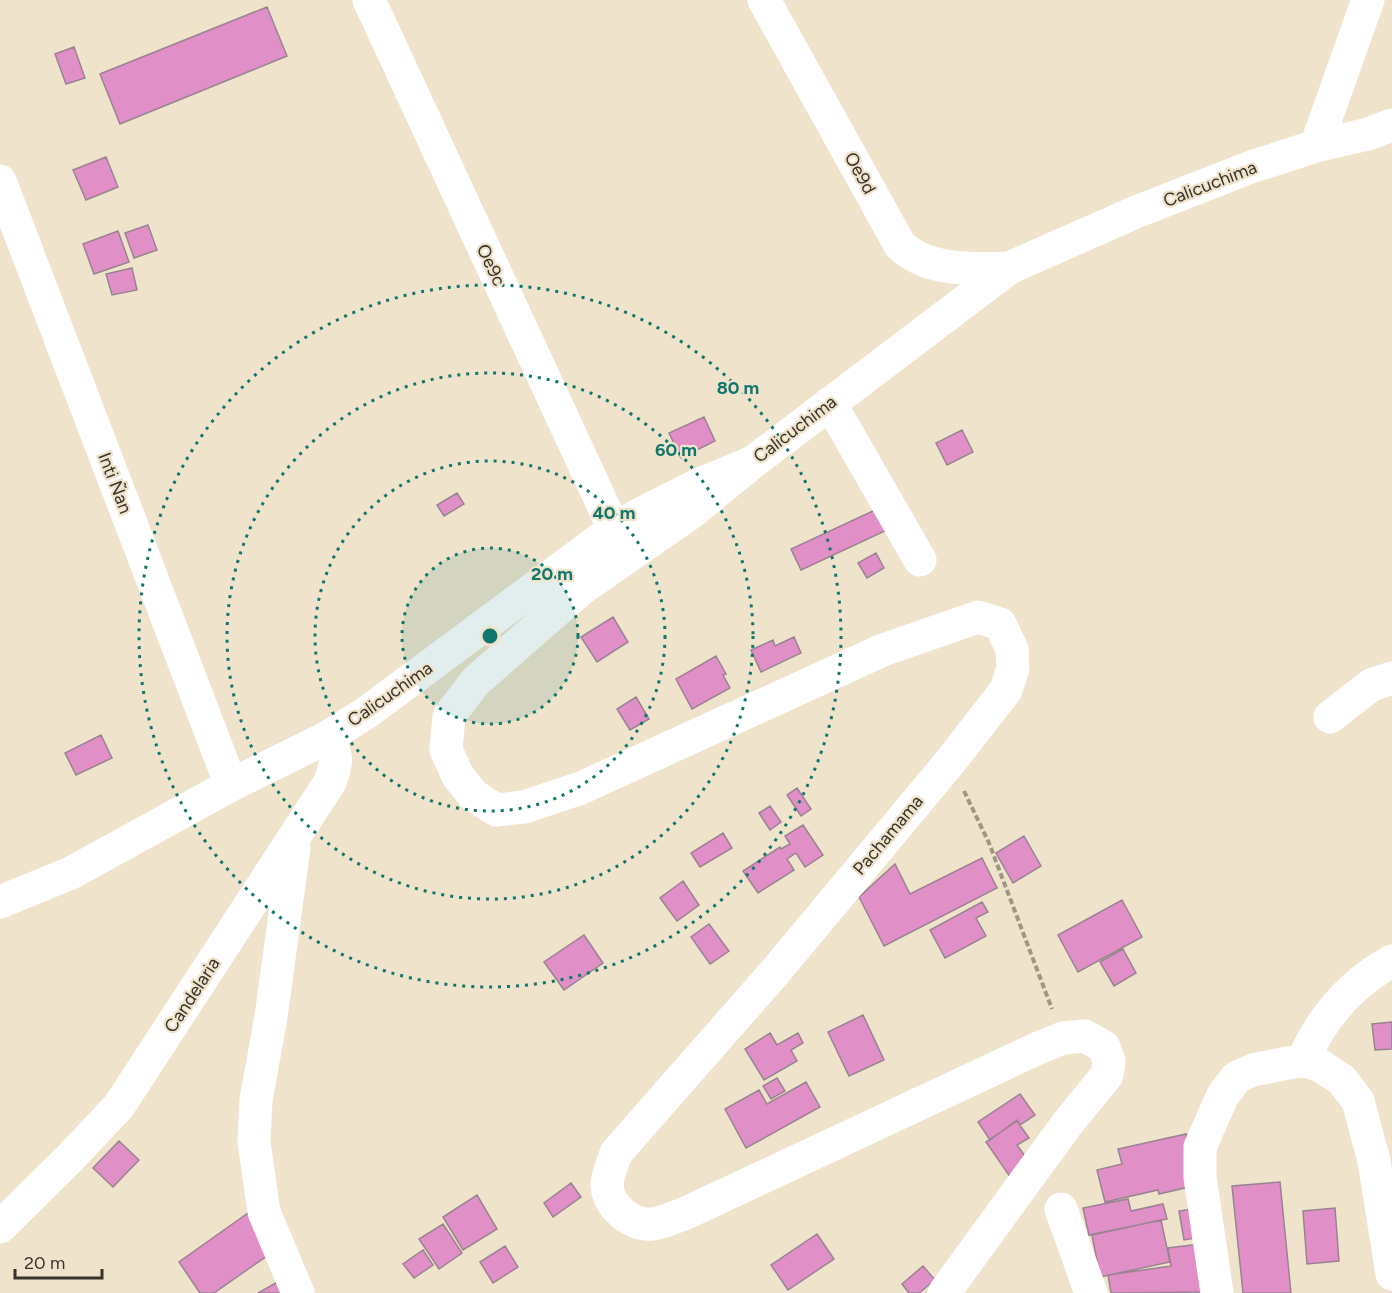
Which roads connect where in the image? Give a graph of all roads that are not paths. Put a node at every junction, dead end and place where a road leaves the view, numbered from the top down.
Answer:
1 (369, 0) edge
2 (764, 0) edge
3 (1368, 0) edge
4 (1392, 125) edge
5 (1316, 146) junction
6 (0, 181) edge
7 (1009, 268) junction
8 (830, 403) junction
9 (753, 462) junction
10 (614, 529) junction
11 (920, 560) dead end
12 (1392, 678) edge
13 (1330, 717) dead end
14 (326, 738) junction
15 (231, 785) junction
16 (295, 837) junction
17 (0, 902) edge
18 (1392, 962) edge
19 (1303, 1060) junction
20 (1062, 1209) dead end
21 (0, 1227) edge
22 (1392, 1274) edge
23 (298, 1293) edge
24 (944, 1293) edge
25 (1091, 1293) edge
26 (1217, 1293) edge

1 - 10 street, Oe9c
2 - 7 street, Oe9d
3 - 5 street
4 - 5 street, Calicuchima
5 - 7 street, Calicuchima
6 - 15 street, Inti Ñan
7 - 8 street, Calicuchima
8 - 9 street, Calicuchima
8 - 11 street
9 - 10 street, Calicuchima
9 - 24 street, Pachamama
10 - 14 street, Calicuchima
12 - 13 street
14 - 15 street, Calicuchima
14 - 16 street, Candelaria
15 - 17 street, Calicuchima
16 - 21 street, Candelaria
16 - 23 street
18 - 19 street
19 - 22 street
19 - 26 street
20 - 25 street

